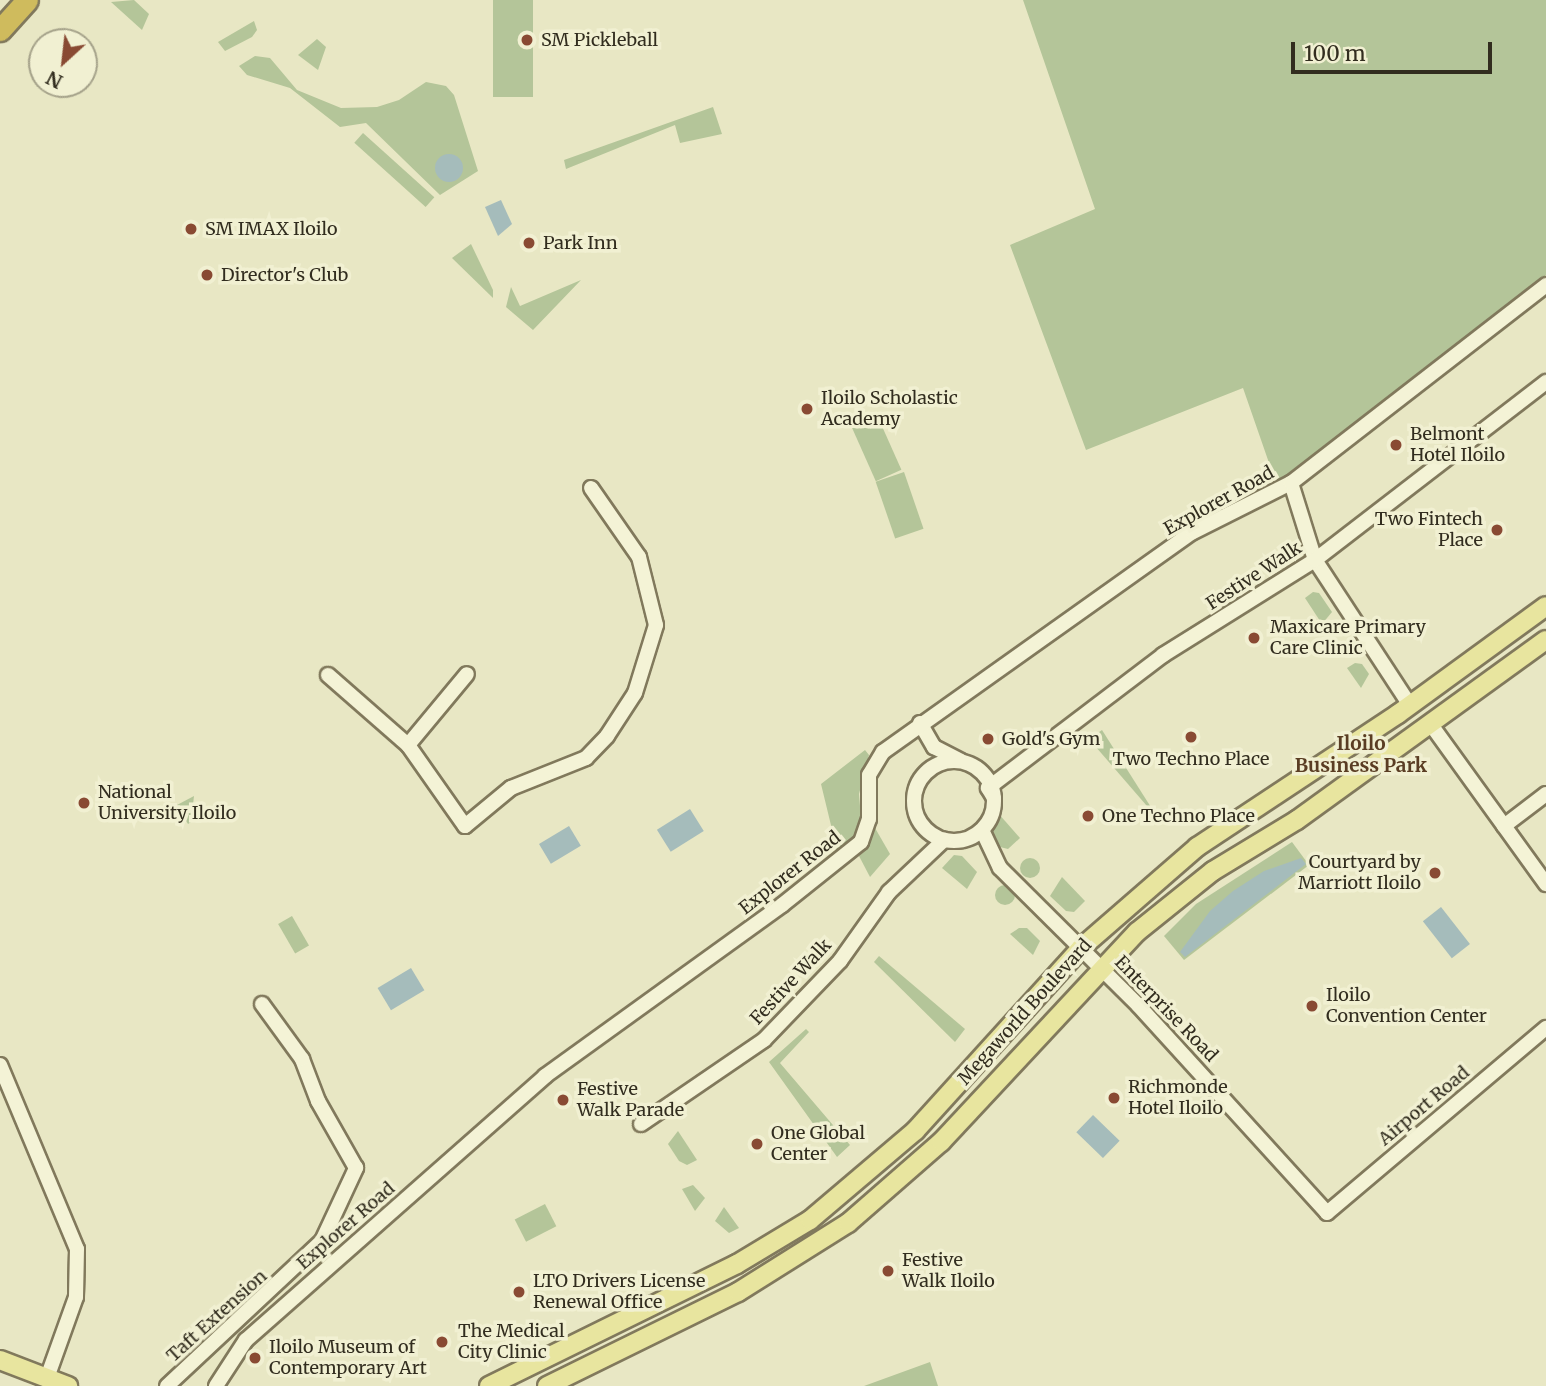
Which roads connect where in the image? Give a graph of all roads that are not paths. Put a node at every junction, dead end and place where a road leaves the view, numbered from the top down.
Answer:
1 (27, 0) edge
2 (0, 30) edge
3 (1546, 285) edge
4 (1546, 382) edge
5 (1291, 483) junction
6 (591, 488) dead end
7 (1315, 560) junction
8 (1546, 606) edge
9 (1546, 640) edge
10 (467, 674) dead end
11 (328, 675) dead end
12 (1410, 705) junction
13 (920, 723) junction
14 (1432, 726) junction
15 (408, 745) junction
16 (962, 762) junction
17 (1546, 794) edge
18 (994, 798) junction
19 (1504, 826) junction
20 (982, 830) junction
21 (944, 839) junction
22 (1546, 884) edge
23 (1120, 913) junction
24 (1137, 932) junction
25 (1081, 948) junction
26 (1099, 967) junction
27 (1035, 1001) junction
28 (262, 1004) dead end
29 (1055, 1017) junction
30 (1546, 1028) edge
31 (0, 1065) edge
32 (641, 1124) dead end
33 (1327, 1213) joint
34 (0, 1360) edge
35 (47, 1378) junction
36 (68, 1386) edge
37 (167, 1386) edge
38 (215, 1386) edge
39 (489, 1386) edge
40 (547, 1386) edge

1 - 2 highway
3 - 5 street, Explorer Road
4 - 7 street, Festive Walk
5 - 7 street
5 - 13 street, Explorer Road
6 - 15 street
7 - 12 street
7 - 18 street, Festive Walk
8 - 12 main road, Megaworld Boulevard
9 - 14 main road, Megaworld Boulevard
10 - 15 street
11 - 15 street
12 - 23 main road, Megaworld Boulevard
13 - 16 street
13 - 38 street, Explorer Road
14 - 19 street
14 - 24 main road, Megaworld Boulevard
16 - 18 street
16 - 21 street
17 - 19 street
18 - 20 street
19 - 22 street
20 - 21 street
20 - 25 street, Enterprise Road
21 - 32 street, Festive Walk
23 - 24 main road
23 - 25 main road, Megaworld Boulevard
24 - 26 main road, Megaworld Boulevard
25 - 26 street, Enterprise Road
25 - 27 main road, Megaworld Boulevard
26 - 29 main road, Megaworld Boulevard
26 - 33 street, Enterprise Road
27 - 29 main road
27 - 39 main road, Megaworld Boulevard
28 - 37 street, Taft Extension
29 - 40 main road, Megaworld Boulevard
30 - 33 street, Airport Road
31 - 35 street
34 - 35 main road
35 - 36 main road

